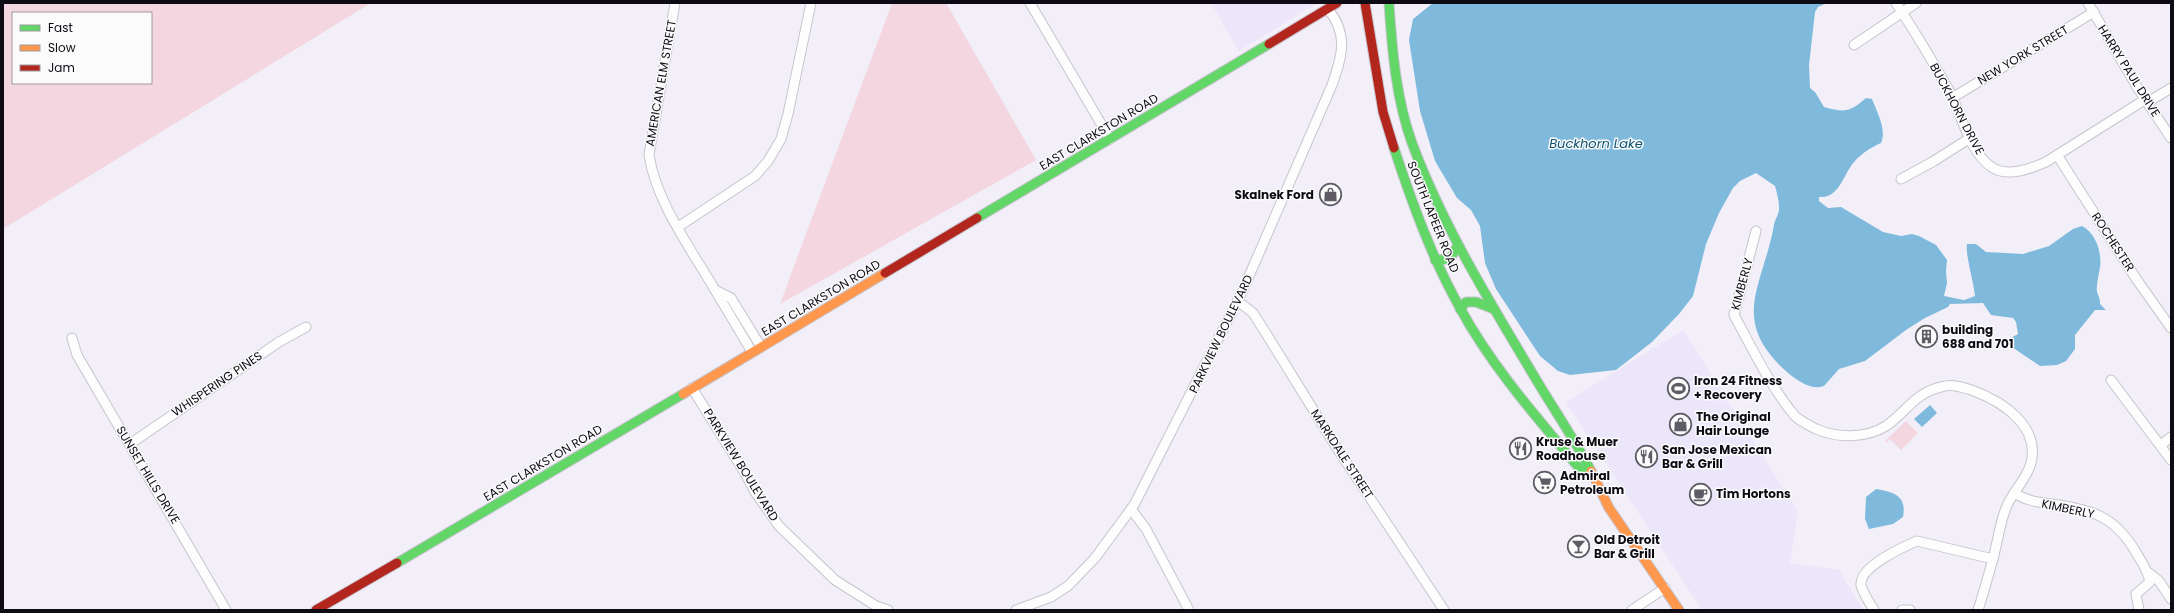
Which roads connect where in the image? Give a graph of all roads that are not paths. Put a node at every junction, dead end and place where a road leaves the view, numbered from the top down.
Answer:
1 (675, 3) edge
2 (811, 3) edge
3 (1030, 3) edge
4 (1337, 3) edge
5 (1365, 3) edge
6 (1389, 3) edge
7 (1896, 3) edge
8 (1916, 3) edge
9 (2088, 3) edge
10 (1328, 9) junction
11 (1902, 12) junction
12 (2094, 12) junction
13 (1854, 45) dead end
14 (2171, 88) edge
15 (1952, 98) junction
16 (2147, 100) junction
17 (1970, 138) junction
18 (2171, 138) edge
19 (1110, 140) junction
20 (2057, 155) junction
21 (1902, 179) dead end
22 (678, 227) junction
23 (1756, 231) dead end
24 (1458, 245) junction
25 (1435, 260) junction
26 (715, 290) junction
27 (1237, 302) junction
28 (1460, 309) junction
29 (1494, 309) junction
30 (306, 327) dead end
31 (2171, 328) edge
32 (72, 338) dead end
33 (760, 347) junction
34 (752, 352) junction
35 (2111, 380) dead end
36 (692, 388) junction
37 (2171, 437) edge
38 (130, 444) junction
39 (2161, 445) junction
40 (2171, 460) edge
41 (1598, 490) junction
42 (2014, 493) junction
43 (1131, 509) junction
44 (1993, 559) junction
45 (2149, 573) junction
46 (1665, 588) junction
47 (2171, 599) edge
48 (2140, 609) edge
49 (226, 610) edge
50 (316, 610) edge
51 (888, 610) edge
52 (1016, 610) edge
53 (1189, 610) edge
54 (1444, 610) edge
55 (1632, 610) edge
56 (1679, 610) edge
57 (1874, 610) edge
58 (1902, 610) edge
59 (1910, 610) edge
60 (1978, 610) edge

1 - 22 street, AMERICAN ELM STREET
2 - 22 street
3 - 19 street
4 - 10 main road, EAST CLARKSTON ROAD
5 - 25 main road, SOUTH LAPEER ROAD
6 - 24 main road, SOUTH LAPEER ROAD
7 - 11 street, BUCKHORN DRIVE
8 - 11 street
9 - 12 street, HARRY PAUL DRIVE
10 - 19 main road, EAST CLARKSTON ROAD
10 - 27 street, PARKVIEW BOULEVARD
11 - 13 street
11 - 15 street, BUCKHORN DRIVE
12 - 15 street, NEW YORK STREET
12 - 16 street, HARRY PAUL DRIVE
14 - 16 street, BUCKHORN DRIVE
15 - 17 street, BUCKHORN DRIVE
16 - 18 street, HARRY PAUL DRIVE
16 - 20 street, BUCKHORN DRIVE
17 - 20 street, BUCKHORN DRIVE
17 - 21 street
19 - 33 main road, EAST CLARKSTON ROAD
20 - 31 street, ROCHESTER
22 - 26 street, AMERICAN ELM STREET
23 - 42 street, KIMBERLY
24 - 25 main road
24 - 29 main road, SOUTH LAPEER ROAD
25 - 28 main road, SOUTH LAPEER ROAD
26 - 33 street, AMERICAN ELM STREET
26 - 34 street, AMERICAN ELM STREET
27 - 43 street, PARKVIEW BOULEVARD
27 - 54 street, MARKDALE STREET
28 - 29 main road
28 - 41 main road, SOUTH LAPEER ROAD
29 - 41 main road, SOUTH LAPEER ROAD
30 - 38 street, WHISPERING PINES
32 - 38 street, SUNSET HILLS DRIVE
33 - 34 main road, EAST CLARKSTON ROAD
34 - 36 main road, EAST CLARKSTON ROAD
35 - 39 street
36 - 50 main road, EAST CLARKSTON ROAD
36 - 51 street, PARKVIEW BOULEVARD
37 - 39 street
38 - 49 street, SUNSET HILLS DRIVE
39 - 40 street
41 - 46 main road, SOUTH LAPEER ROAD
42 - 44 street, KIMBERLY
42 - 45 street, KIMBERLY
43 - 52 street, PARKVIEW BOULEVARD
43 - 53 street
44 - 57 street
44 - 60 street, KIMBERLY
45 - 47 street, KIMBERLY
45 - 48 street
46 - 55 street
46 - 56 main road, SOUTH LAPEER ROAD
58 - 59 street

